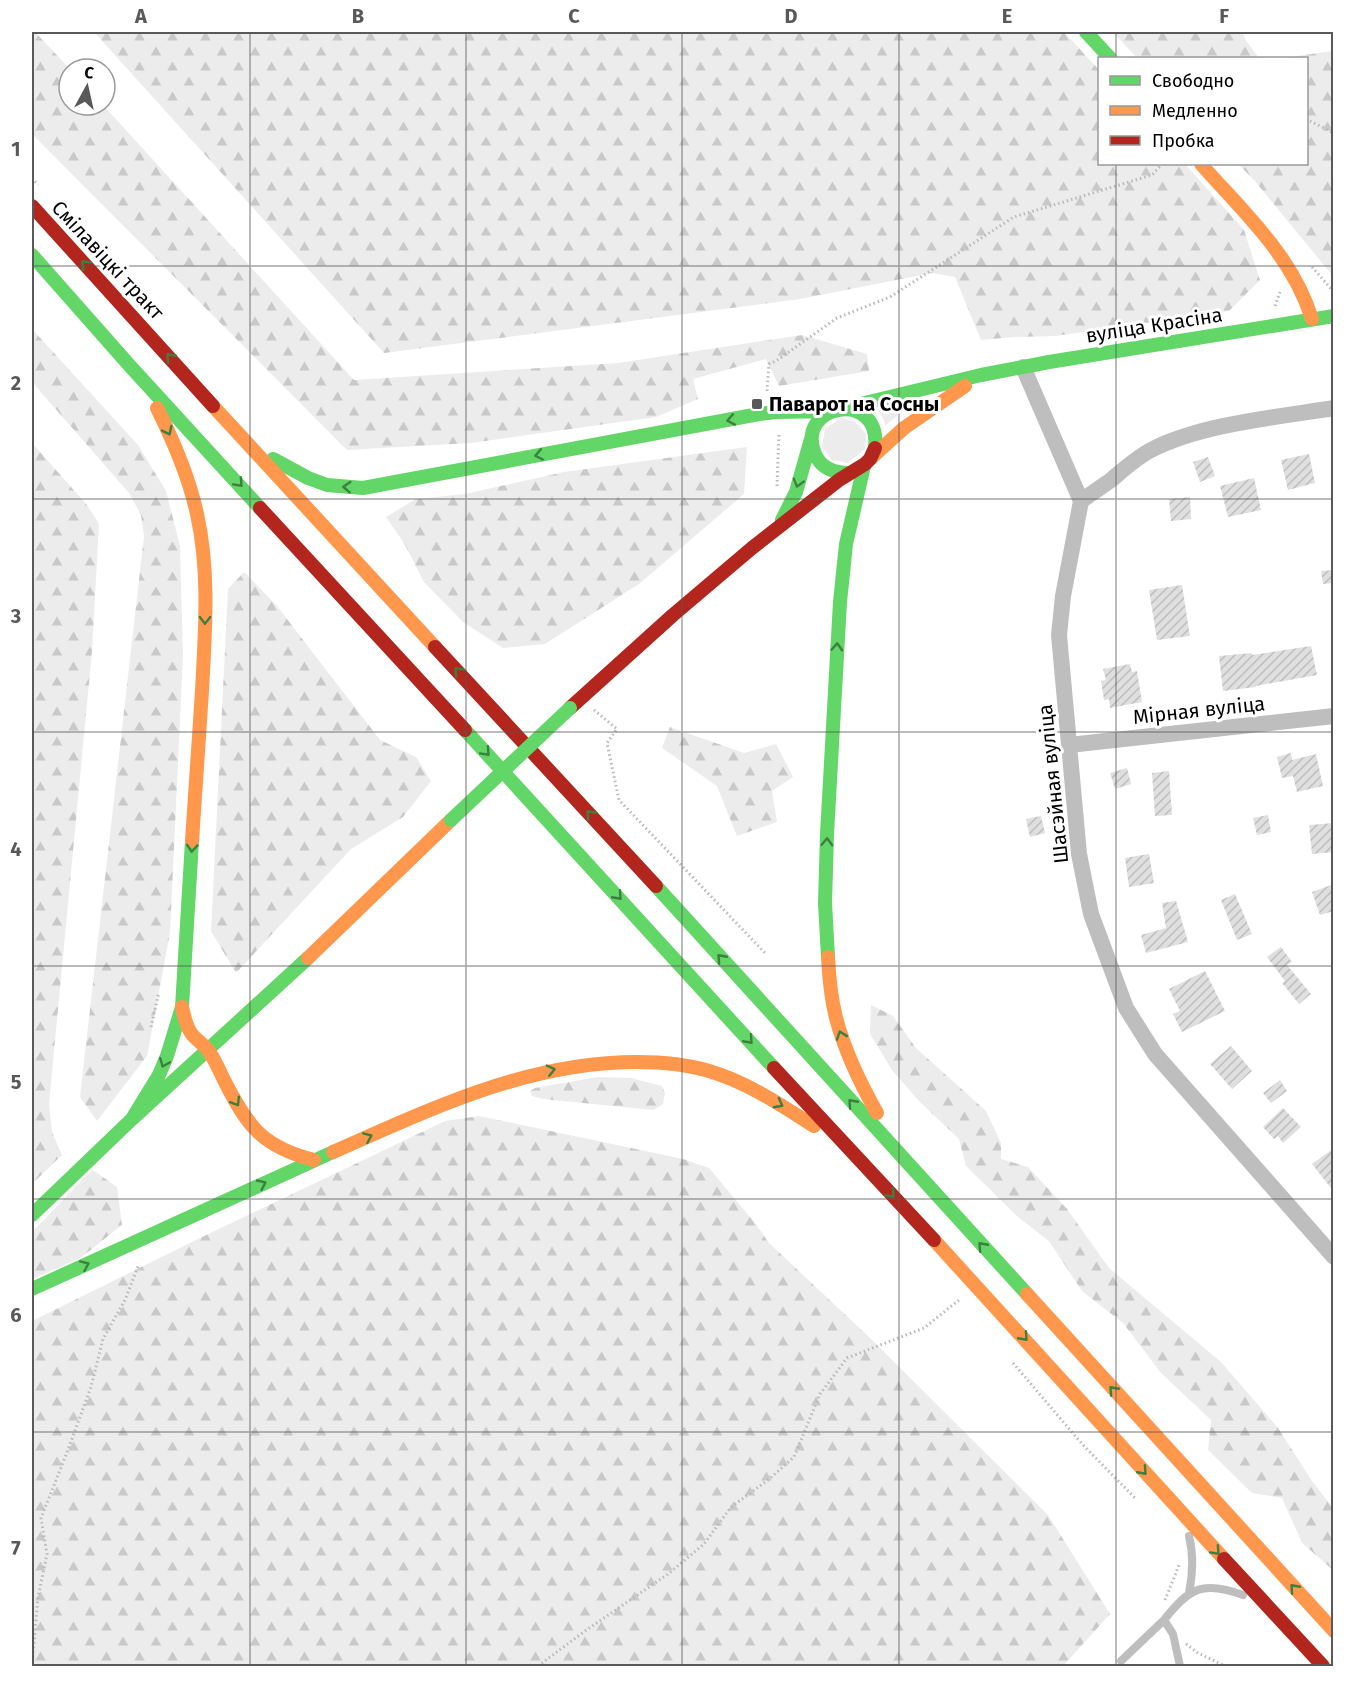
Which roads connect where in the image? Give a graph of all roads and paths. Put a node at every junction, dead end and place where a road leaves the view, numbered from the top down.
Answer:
1 (1086, 32) edge
2 (1109, 57) edge
3 (1308, 120) edge
4 (1334, 133) edge
5 (1161, 165) edge
6 (1202, 165) edge
7 (32, 177) edge
8 (39, 186) dead end
9 (32, 206) edge
10 (32, 255) edge
11 (1334, 316) edge
12 (1312, 319) junction
13 (1023, 367) junction
14 (981, 375) junction
15 (142, 379) junction
16 (1334, 408) edge
17 (837, 410) junction
18 (776, 412) junction
19 (812, 436) junction
20 (251, 448) junction
21 (868, 462) junction
22 (849, 473) junction
23 (777, 495) dead end
24 (1081, 501) junction
25 (778, 527) junction
26 (588, 705) dead end
27 (1334, 716) edge
28 (1069, 745) junction
29 (765, 953) dead end
30 (161, 982) dead end
31 (182, 1007) junction
32 (148, 1036) dead end
33 (208, 1050) junction
34 (132, 1119) junction
35 (851, 1151) junction
36 (314, 1160) junction
37 (906, 1161) junction
38 (32, 1215) edge
39 (136, 1242) junction
40 (1334, 1257) edge
41 (32, 1289) edge
42 (960, 1299) dead end
43 (1014, 1363) dead end
44 (1140, 1503) dead end
45 (1177, 1508) junction
46 (1180, 1561) dead end
47 (1189, 1593) junction
48 (1268, 1606) junction
49 (1174, 1607) junction
50 (1164, 1620) junction
51 (1334, 1631) edge
52 (1173, 1634) junction
53 (1122, 1661) dead end
54 (32, 1666) edge
55 (538, 1666) edge
56 (1180, 1666) edge
57 (1225, 1666) edge
58 (1323, 1666) edge

1 - 2 main road
3 - 4 path
5 - 18 path
6 - 12 main road
7 - 8 path
20 -> 9 main road, Смілавіцкі тракт
10 - 15 main road
11 - 12 main road, вуліца Красіна
12 - 13 main road, вуліца Красіна
13 - 14 main road, вуліца Красіна
13 - 24 street
14 - 17 main road, вуліца Красіна
14 - 21 main road, вуліца Красіна
15 -> 31 main road
15 -> 35 main road
16 - 24 street
17 - 18 main road, вуліца Красіна
17 - 19 main road
17 - 21 main road
18 -> 20 main road, вуліца Красіна
18 - 23 path
19 - 22 main road
19 -> 25 main road
37 -> 20 main road, Смілавіцкі тракт
21 - 22 main road
37 -> 21 main road
22 - 25 main road
24 - 28 street, Шасэйная вуліца
25 - 33 main road, bridge
26 - 29 path
27 - 28 street, Мірная вуліца
28 - 40 street, Шасэйная вуліца
30 - 32 path
31 - 33 main road
31 -> 34 main road
33 - 34 main road
33 -> 36 main road
34 - 38 main road
36 -> 35 main road
35 -> 45 main road
39 -> 36 main road
51 -> 37 main road
41 -> 39 main road
39 - 54 path
42 - 55 path
43 - 44 path
45 - 47 lane
45 -> 48 main road
46 - 49 path
47 - 48 lane
47 - 49 lane
48 - 58 main road
49 - 50 lane
50 - 52 lane
50 - 53 lane
52 - 56 lane
52 - 57 path

